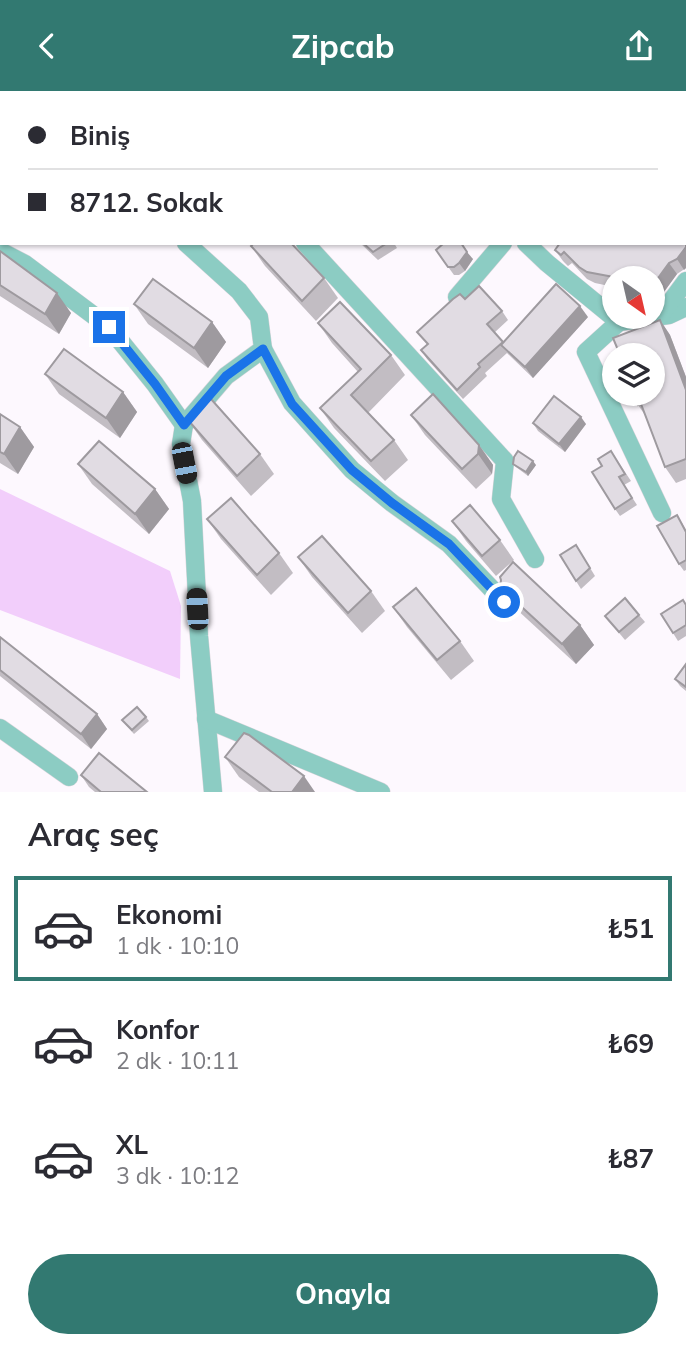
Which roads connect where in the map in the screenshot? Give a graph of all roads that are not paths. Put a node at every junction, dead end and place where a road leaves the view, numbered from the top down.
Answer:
1 (188, 245) edge
2 (307, 245) edge
3 (503, 245) edge
4 (511, 245) edge
5 (529, 245) edge
6 (0, 251) edge
7 (551, 258) junction
8 (686, 281) edge
9 (457, 297) edge
10 (602, 306) edge
11 (686, 307) edge
12 (665, 316) joint
13 (611, 329) edge
14 (263, 349) junction
15 (184, 425) junction
16 (662, 513) dead end
17 (535, 559) dead end
18 (504, 602) edge
19 (206, 719) junction
20 (0, 728) edge
21 (69, 777) dead end
22 (213, 791) edge
23 (381, 792) edge

1 - 14 street
2 - 17 street
3 - 9 street
4 - 7 street
5 - 7 street
6 - 15 street
7 - 10 street
8 - 12 street
11 - 12 street
13 - 16 street
14 - 15 street
14 - 18 street
15 - 19 street
19 - 22 street
19 - 23 street
20 - 21 street

